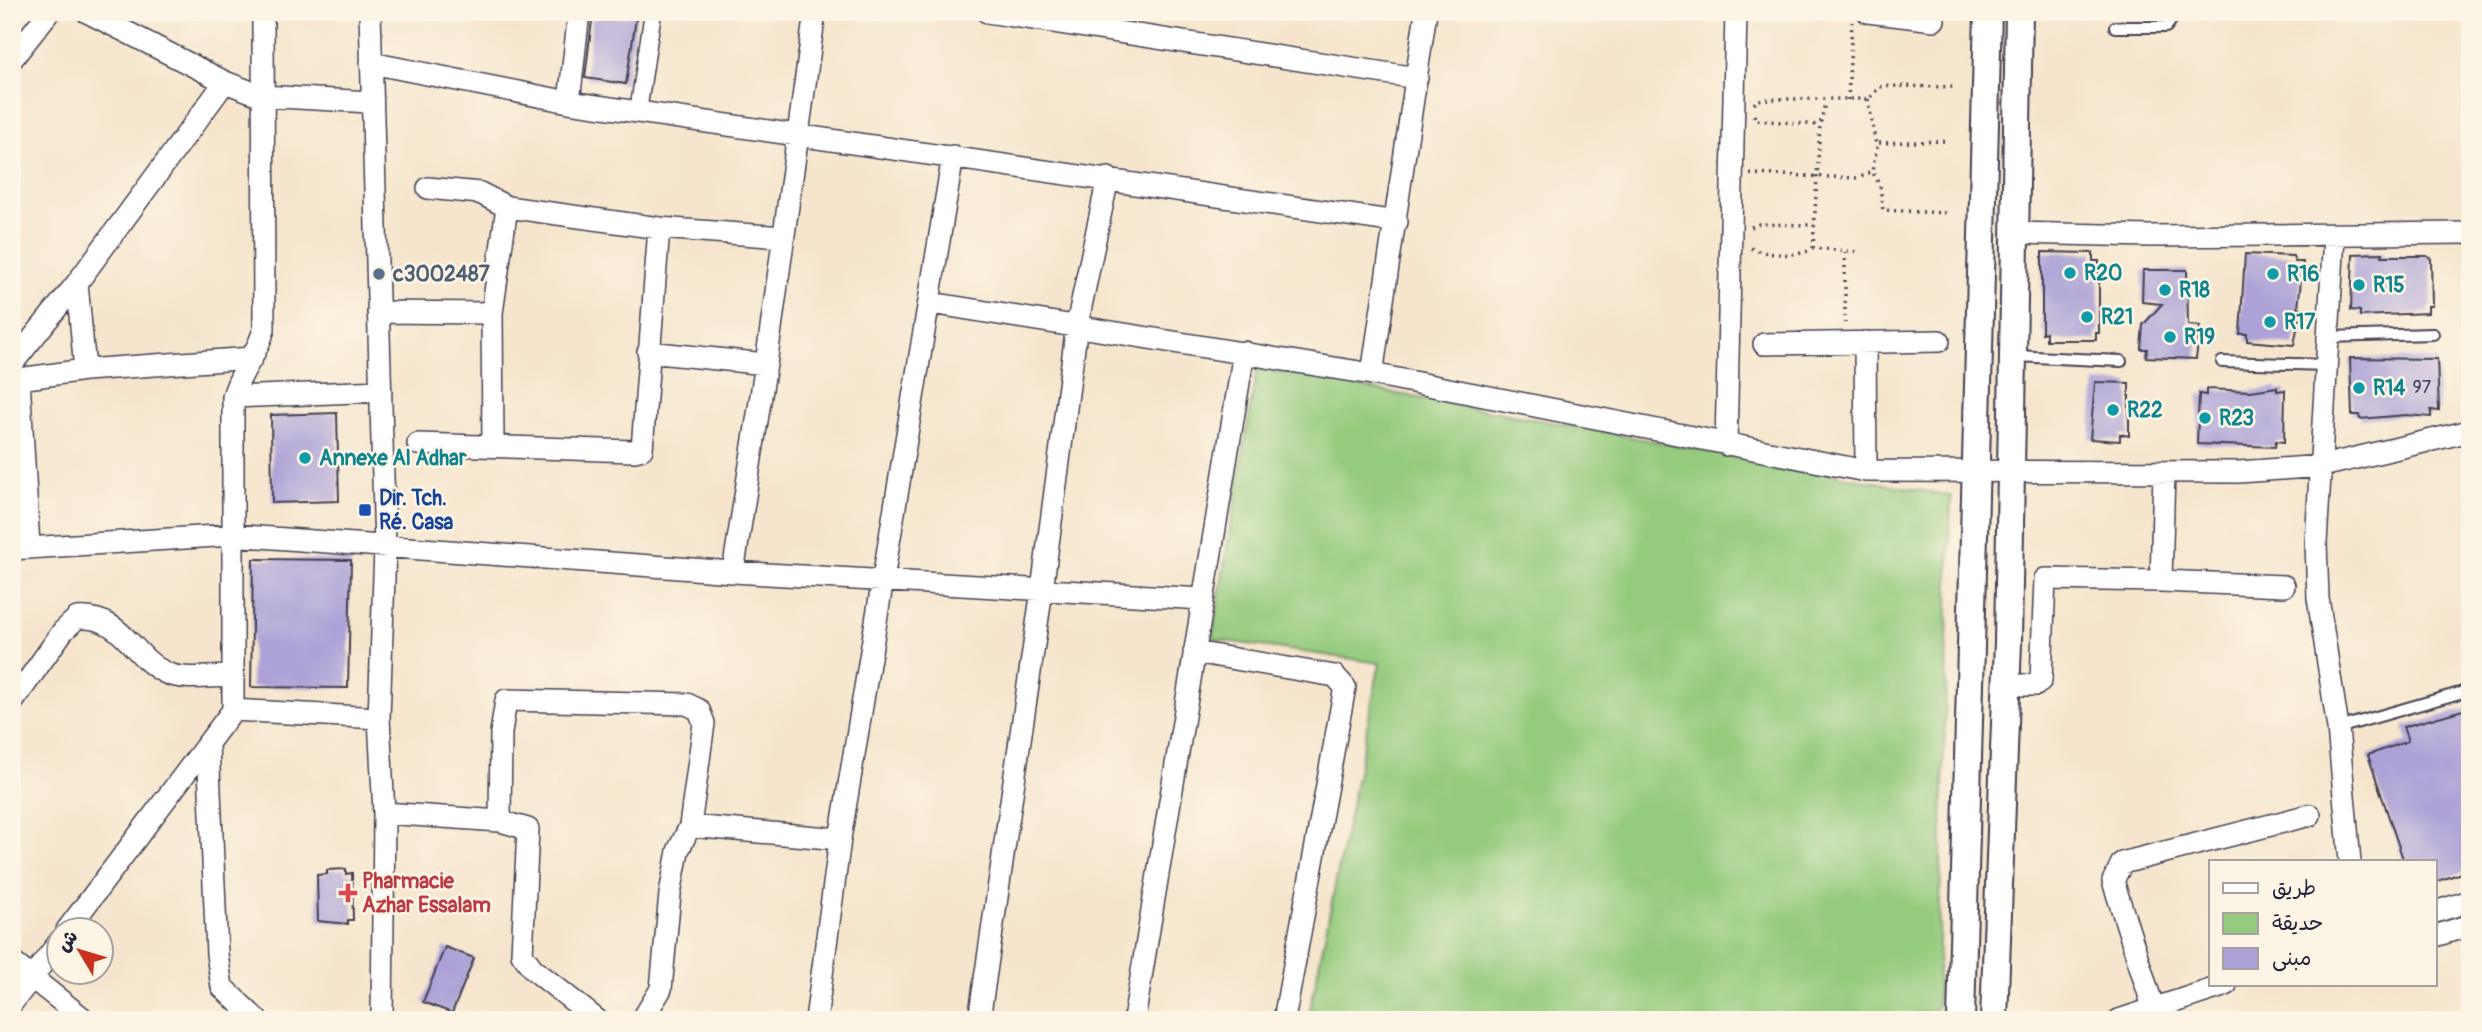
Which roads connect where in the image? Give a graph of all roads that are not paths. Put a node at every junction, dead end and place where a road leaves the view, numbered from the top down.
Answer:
1 (49, 12) edge
2 (87, 12) edge
3 (263, 12) edge
4 (370, 12) edge
5 (579, 12) edge
6 (653, 12) edge
7 (815, 12) edge
8 (987, 12) edge
9 (1426, 12) edge
10 (1736, 12) edge
11 (1868, 12) edge
12 (1987, 12) edge
13 (2019, 12) edge
14 (2177, 12) edge
15 (1934, 20) dead end
16 (2115, 27) dead end
17 (12, 59) edge
18 (371, 63) junction
19 (1417, 78) junction
20 (225, 82) junction
21 (262, 96) junction
22 (370, 102) junction
23 (569, 102) junction
24 (638, 112) junction
25 (799, 135) junction
26 (953, 156) junction
27 (1108, 178) junction
28 (428, 188) dead end
29 (507, 207) junction
30 (1397, 222) junction
31 (659, 228) junction
32 (2014, 233) junction
33 (2470, 233) edge
34 (2334, 236) junction
35 (783, 237) junction
36 (77, 283) junction
37 (931, 303) junction
38 (378, 313) junction
39 (492, 313) junction
40 (1077, 325) junction
41 (2433, 334) dead end
42 (2327, 338) junction
43 (1939, 341) dead end
44 (1855, 343) junction
45 (1764, 344) dead end
46 (648, 352) junction
47 (1244, 352) junction
48 (2012, 356) junction
49 (252, 358) junction
50 (2121, 360) dead end
51 (2222, 362) dead end
52 (766, 364) junction
53 (2326, 365) junction
54 (85, 370) junction
55 (15, 372) edge
56 (1372, 374) junction
57 (381, 390) junction
58 (233, 397) junction
59 (2470, 430) edge
60 (418, 444) dead end
61 (493, 444) junction
62 (1726, 445) junction
63 (2322, 466) junction
64 (1866, 471) junction
65 (2010, 471) junction
66 (1978, 472) junction
67 (2164, 472) junction
68 (232, 535) junction
69 (21, 547) edge
70 (385, 548) junction
71 (733, 572) junction
72 (2008, 578) junction
73 (884, 579) junction
74 (2045, 579) junction
75 (2161, 581) junction
76 (2284, 586) dead end
77 (1042, 590) junction
78 (1203, 599) junction
79 (1195, 652) junction
80 (231, 676) junction
81 (2006, 685) junction
82 (2470, 690) edge
83 (12, 702) edge
84 (233, 710) junction
85 (379, 718) junction
86 (2338, 728) junction
87 (208, 744) junction
88 (384, 813) junction
89 (2310, 815) dead end
90 (500, 821) junction
91 (690, 826) junction
92 (840, 839) junction
93 (2350, 860) edge
94 (2470, 901) edge
95 (2436, 912) edge
96 (78, 916) edge
97 (2470, 925) edge
98 (2436, 936) edge
99 (46, 960) edge
100 (12, 962) edge
101 (32, 978) junction
102 (2223, 986) edge
103 (12, 1003) edge
104 (2154, 1010) junction
105 (85, 1020) edge
106 (257, 1020) edge
107 (383, 1020) edge
108 (597, 1020) edge
109 (642, 1020) edge
110 (816, 1020) edge
111 (979, 1020) edge
112 (1133, 1020) edge
113 (1284, 1020) edge
114 (1961, 1020) edge
115 (1994, 1020) edge
116 (2119, 1020) edge

1 - 17 street
2 - 20 street
3 - 21 street
4 - 18 street
5 - 23 street
6 - 24 street
7 - 25 street
8 - 19 street
9 - 19 street
10 - 62 street
11 - 15 street
12 - 66 street
13 - 32 street
14 - 16 lane
18 - 22 street
18 - 23 street
19 - 30 street
20 - 21 street
20 - 36 street
21 - 22 street
21 - 49 street
22 - 38 street
23 - 24 street
24 - 25 street
25 - 26 street
25 - 35 street
26 - 27 street
26 - 37 street
27 - 30 street
27 - 40 street
28 - 29 street
29 - 31 street
29 - 39 street
30 - 56 street
31 - 35 street
31 - 46 street
32 - 34 street
32 - 48 street
33 - 34 street
34 - 42 street
35 - 52 street
36 - 54 street
36 - 55 street
37 - 40 street
37 - 73 street
38 - 39 street
38 - 57 street
39 - 61 street
40 - 47 street
40 - 77 street
41 - 42 lane
42 - 53 street
43 - 44 street
44 - 45 street
44 - 64 street
46 - 52 street
46 - 61 street
47 - 56 street
47 - 78 street
48 - 50 lane
48 - 65 street
49 - 54 street
49 - 58 street
51 - 53 lane
52 - 71 street
53 - 63 street
54 - 55 street
55 - 69 street
56 - 62 street
57 - 58 street
57 - 70 street
58 - 68 street
59 - 63 street
60 - 61 street
62 - 64 street
63 - 67 street
63 - 86 street
64 - 66 street
65 - 66 street
65 - 67 street
65 - 72 street
66 - 114 street
67 - 75 street
68 - 69 street
68 - 70 street
68 - 80 street
70 - 71 street
70 - 85 street
71 - 73 street
72 - 74 street
72 - 81 street
73 - 77 street
73 - 92 street
74 - 75 street
74 - 81 street
75 - 76 street
77 - 78 street
77 - 111 street
78 - 79 street
79 - 112 street
79 - 113 street
80 - 83 street
80 - 84 street
81 - 115 street
82 - 86 lane
84 - 85 street
84 - 87 street
85 - 88 street
86 - 93 street
87 - 96 street
87 - 106 street
88 - 90 street
88 - 107 street
89 - 104 street
90 - 91 street
90 - 108 street
91 - 92 street
91 - 109 street
92 - 110 street
94 - 95 street
97 - 98 street
99 - 101 street
100 - 101 street
101 - 103 street
101 - 105 street
102 - 104 street
104 - 116 street

